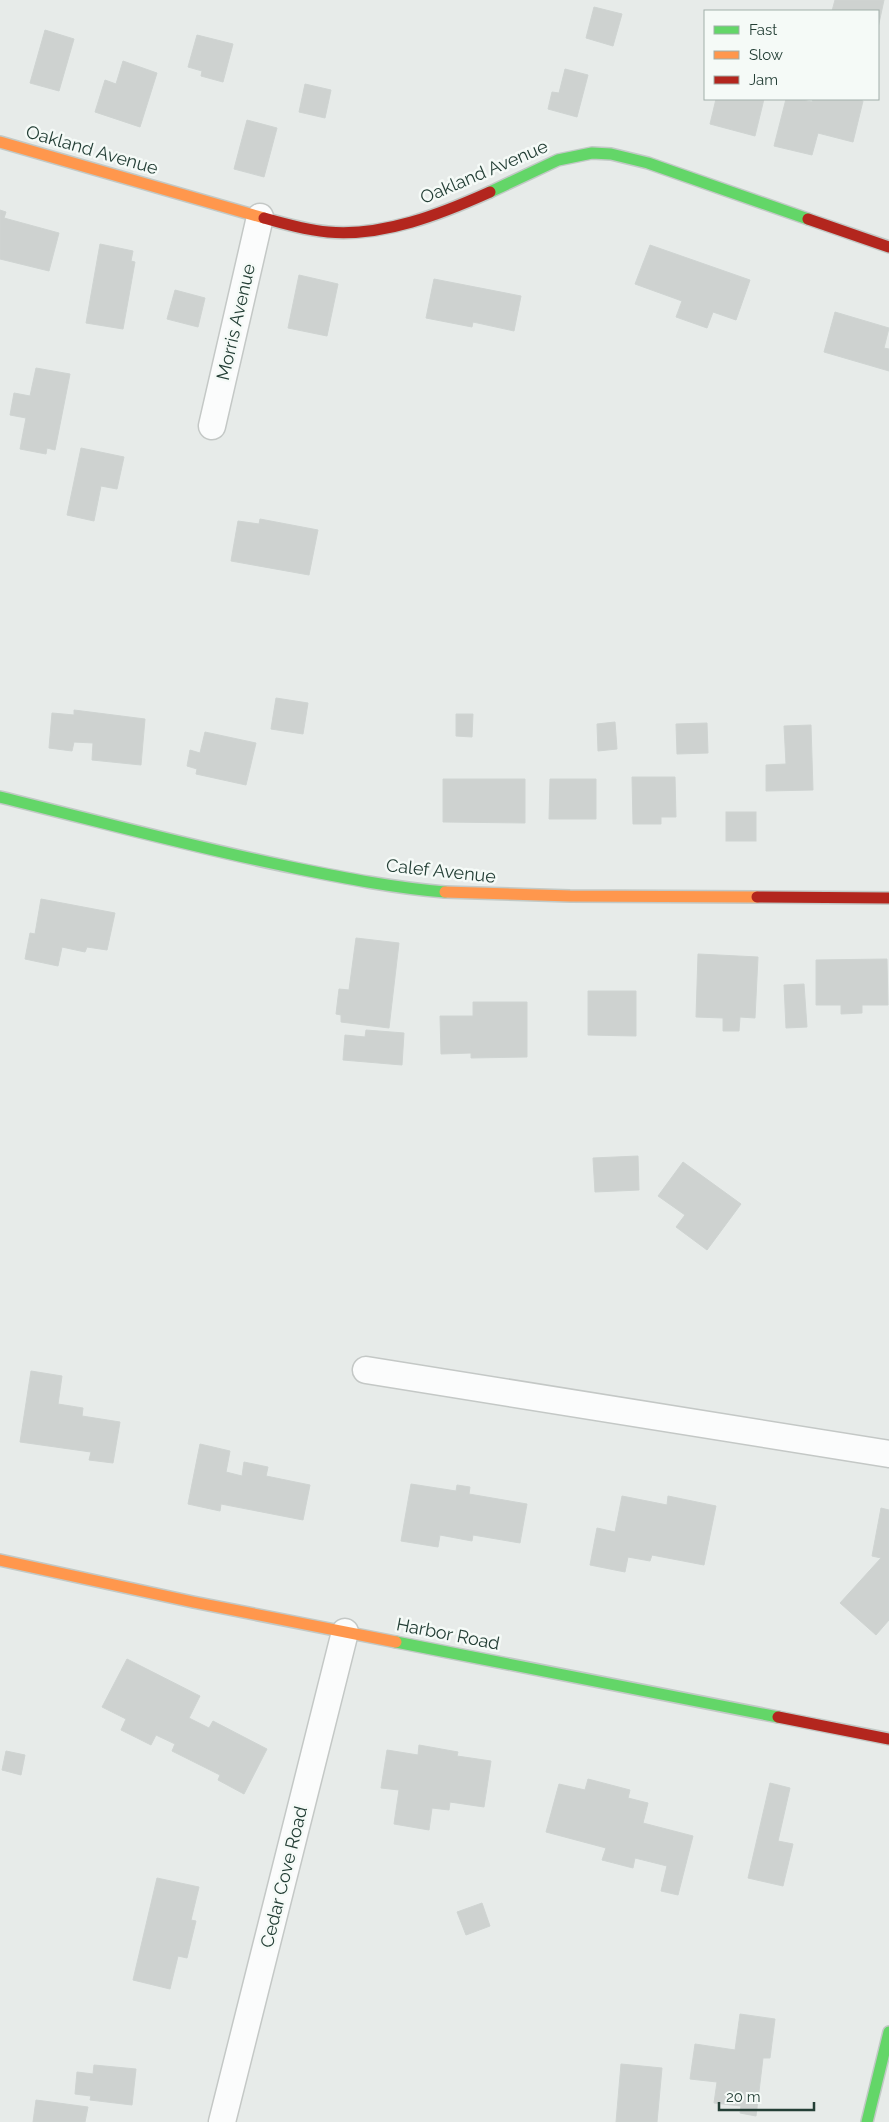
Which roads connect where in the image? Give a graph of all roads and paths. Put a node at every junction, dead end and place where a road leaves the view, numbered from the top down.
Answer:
1 (0, 142) edge
2 (260, 218) junction
3 (889, 246) edge
4 (212, 426) dead end
5 (0, 797) edge
6 (889, 898) edge
7 (366, 1370) dead end
8 (889, 1454) edge
9 (0, 1560) edge
10 (345, 1632) junction
11 (889, 1740) edge
12 (889, 2032) edge
13 (222, 2122) edge
14 (867, 2122) edge

1 - 2 street, Oakland Avenue
2 - 3 street, Oakland Avenue
2 - 4 street, Morris Avenue
5 - 6 street, Calef Avenue
7 - 8 street
9 - 10 street, Harbor Road
10 - 11 street, Harbor Road
10 - 13 street, Cedar Cove Road
12 - 14 street

